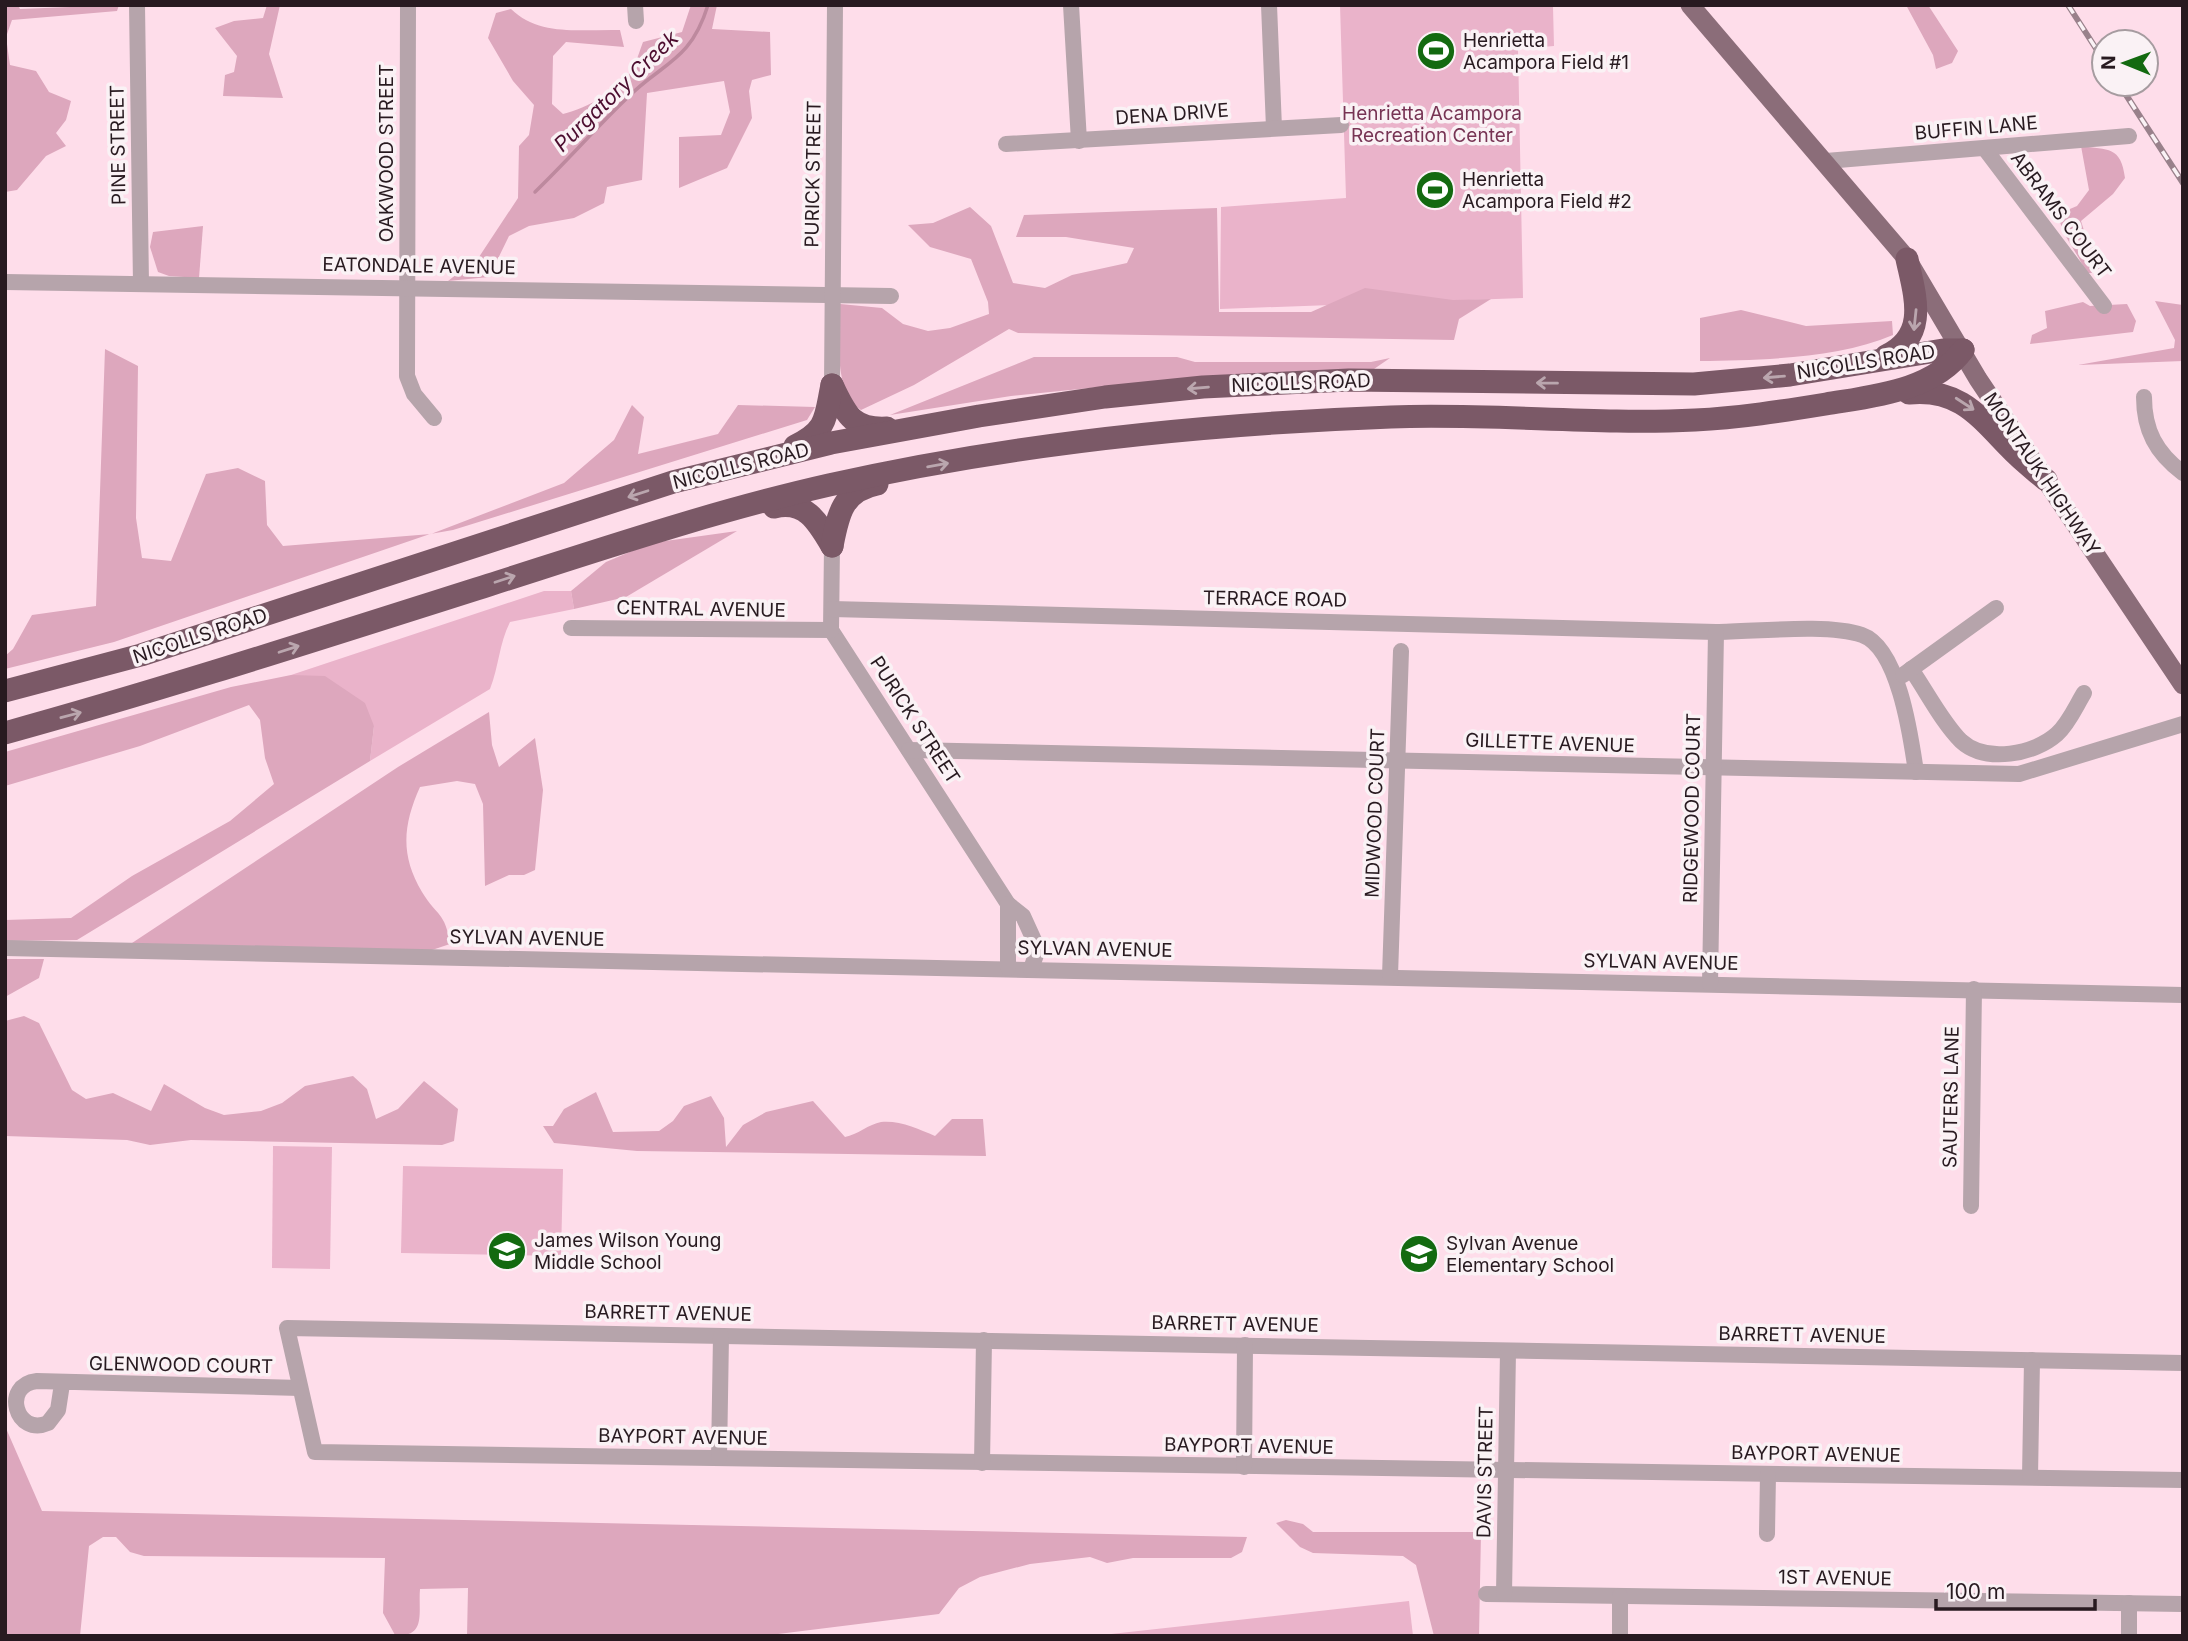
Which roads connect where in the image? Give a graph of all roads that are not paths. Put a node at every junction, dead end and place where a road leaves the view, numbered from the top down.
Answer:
1 (137, 5) edge
2 (408, 5) edge
3 (835, 5) edge
4 (1071, 5) edge
5 (1269, 5) edge
6 (1690, 5) edge
7 (1340, 125) dead end
8 (1274, 128) junction
9 (2129, 136) dead end
10 (1079, 141) junction
11 (1006, 144) dead end
12 (1985, 149) junction
13 (1826, 161) junction
14 (1906, 259) junction
15 (5, 282) edge
16 (141, 284) junction
17 (406, 286) junction
18 (832, 294) junction
19 (891, 296) dead end
20 (2104, 306) dead end
21 (1963, 350) junction
22 (1875, 361) junction
23 (832, 385) junction
24 (1875, 396) junction
25 (2144, 397) dead end
26 (434, 418) dead end
27 (931, 425) junction
28 (775, 456) junction
29 (909, 470) junction
30 (2183, 473) edge
31 (2046, 480) junction
32 (723, 512) junction
33 (832, 546) junction
34 (1996, 608) dead end
35 (832, 609) junction
36 (571, 628) dead end
37 (831, 630) junction
38 (1716, 632) junction
39 (1401, 651) dead end
40 (1911, 669) junction
41 (72, 674) junction
42 (1895, 681) junction
43 (5, 685) edge
44 (2183, 685) edge
45 (5, 691) edge
46 (2084, 693) dead end
47 (2183, 724) edge
48 (5, 733) edge
49 (909, 750) junction
50 (1399, 760) junction
51 (1714, 768) junction
52 (1916, 772) junction
53 (1008, 904) junction
54 (5, 948) edge
55 (1008, 968) junction
56 (1031, 969) junction
57 (1390, 976) junction
58 (1710, 984) junction
59 (1974, 989) junction
60 (2183, 995) edge
61 (1970, 1206) dead end
62 (721, 1336) junction
63 (984, 1340) junction
64 (1245, 1345) junction
65 (1508, 1351) junction
66 (2032, 1360) junction
67 (2183, 1363) edge
68 (62, 1384) dead end
69 (300, 1388) junction
70 (719, 1458) junction
71 (982, 1462) junction
72 (1244, 1467) junction
73 (1506, 1470) junction
74 (1768, 1475) junction
75 (2030, 1477) junction
76 (2183, 1480) edge
77 (1767, 1534) dead end
78 (1486, 1594) dead end
79 (1504, 1594) junction
80 (1620, 1596) junction
81 (2129, 1604) junction
82 (2183, 1604) edge
83 (1619, 1636) edge
84 (2129, 1636) edge

1 - 16 street, PINE STREET
2 - 17 street, OAKWOOD STREET
3 - 18 street, PURICK STREET
4 - 10 street
5 - 8 street
6 - 13 main road
7 - 8 street, DENA DRIVE
8 - 10 street, DENA DRIVE
9 - 12 street, BUFFIN LANE
10 - 11 street, DENA DRIVE
12 - 13 street, BUFFIN LANE
12 - 20 street, ABRAMS COURT
13 - 14 main road, MONTAUK HIGHWAY
14 - 21 main road, MONTAUK HIGHWAY
14 -> 22 highway
15 - 16 street, EATONDALE AVENUE
16 - 17 street, EATONDALE AVENUE
17 - 18 street, EATONDALE AVENUE
17 - 26 street, OAKWOOD STREET
18 - 19 street, EATONDALE AVENUE
18 - 23 street, PURICK STREET
21 - 22 highway, NICOLLS ROAD
21 - 24 highway, NICOLLS ROAD
21 - 31 main road, MONTAUK HIGHWAY
22 -> 27 highway, NICOLLS ROAD
23 - 27 highway
23 - 28 highway
29 -> 24 highway, NICOLLS ROAD
24 -> 31 highway
25 - 30 street
27 - 28 highway, NICOLLS ROAD
28 -> 41 highway, NICOLLS ROAD
29 - 32 highway, NICOLLS ROAD
29 - 33 highway
31 - 44 main road, MONTAUK HIGHWAY
32 - 33 highway
48 -> 32 highway, NICOLLS ROAD
33 - 35 street
34 - 40 street
35 - 37 street
35 - 38 street, TERRACE ROAD
36 - 37 street, CENTRAL AVENUE
37 - 49 street, PURICK STREET
38 - 42 street, TERRACE ROAD
38 - 51 street, RIDGEWOOD COURT
39 - 50 street, MIDWOOD COURT
40 - 42 street
40 - 46 street
41 - 43 highway
41 - 45 highway, NICOLLS ROAD
42 - 52 street, TERRACE ROAD
47 - 52 street, GILLETTE AVENUE
49 - 50 street, GILLETTE AVENUE
49 - 53 street, PURICK STREET
50 - 51 street, GILLETTE AVENUE
50 - 57 street, MIDWOOD COURT
51 - 52 street, GILLETTE AVENUE
51 - 58 street, RIDGEWOOD COURT
53 - 55 street
53 - 56 street, PURICK STREET
54 - 55 street, SYLVAN AVENUE
55 - 56 street, SYLVAN AVENUE
56 - 57 street, SYLVAN AVENUE
57 - 58 street, SYLVAN AVENUE
58 - 59 street, SYLVAN AVENUE
59 - 60 street, SYLVAN AVENUE
59 - 61 street, SAUTERS LANE
62 - 63 street, BARRETT AVENUE
62 - 69 street, BARRETT AVENUE
62 - 70 street
63 - 64 street, BARRETT AVENUE
63 - 71 street
64 - 65 street, BARRETT AVENUE
64 - 72 street
65 - 66 street, BARRETT AVENUE
65 - 73 street, DAVIS STREET
66 - 67 street, BARRETT AVENUE
66 - 75 street
68 - 69 street, GLENWOOD COURT
69 - 70 street, BAYPORT AVENUE
70 - 71 street, BAYPORT AVENUE
71 - 72 street, BAYPORT AVENUE
72 - 73 street, BAYPORT AVENUE
73 - 74 street, BAYPORT AVENUE
73 - 79 street, DAVIS STREET
74 - 75 street, BAYPORT AVENUE
74 - 77 street
75 - 76 street, BAYPORT AVENUE
78 - 79 street, 1ST AVENUE
79 - 80 street, 1ST AVENUE
80 - 81 street, 1ST AVENUE
80 - 83 street
81 - 82 street, 1ST AVENUE
81 - 84 street

